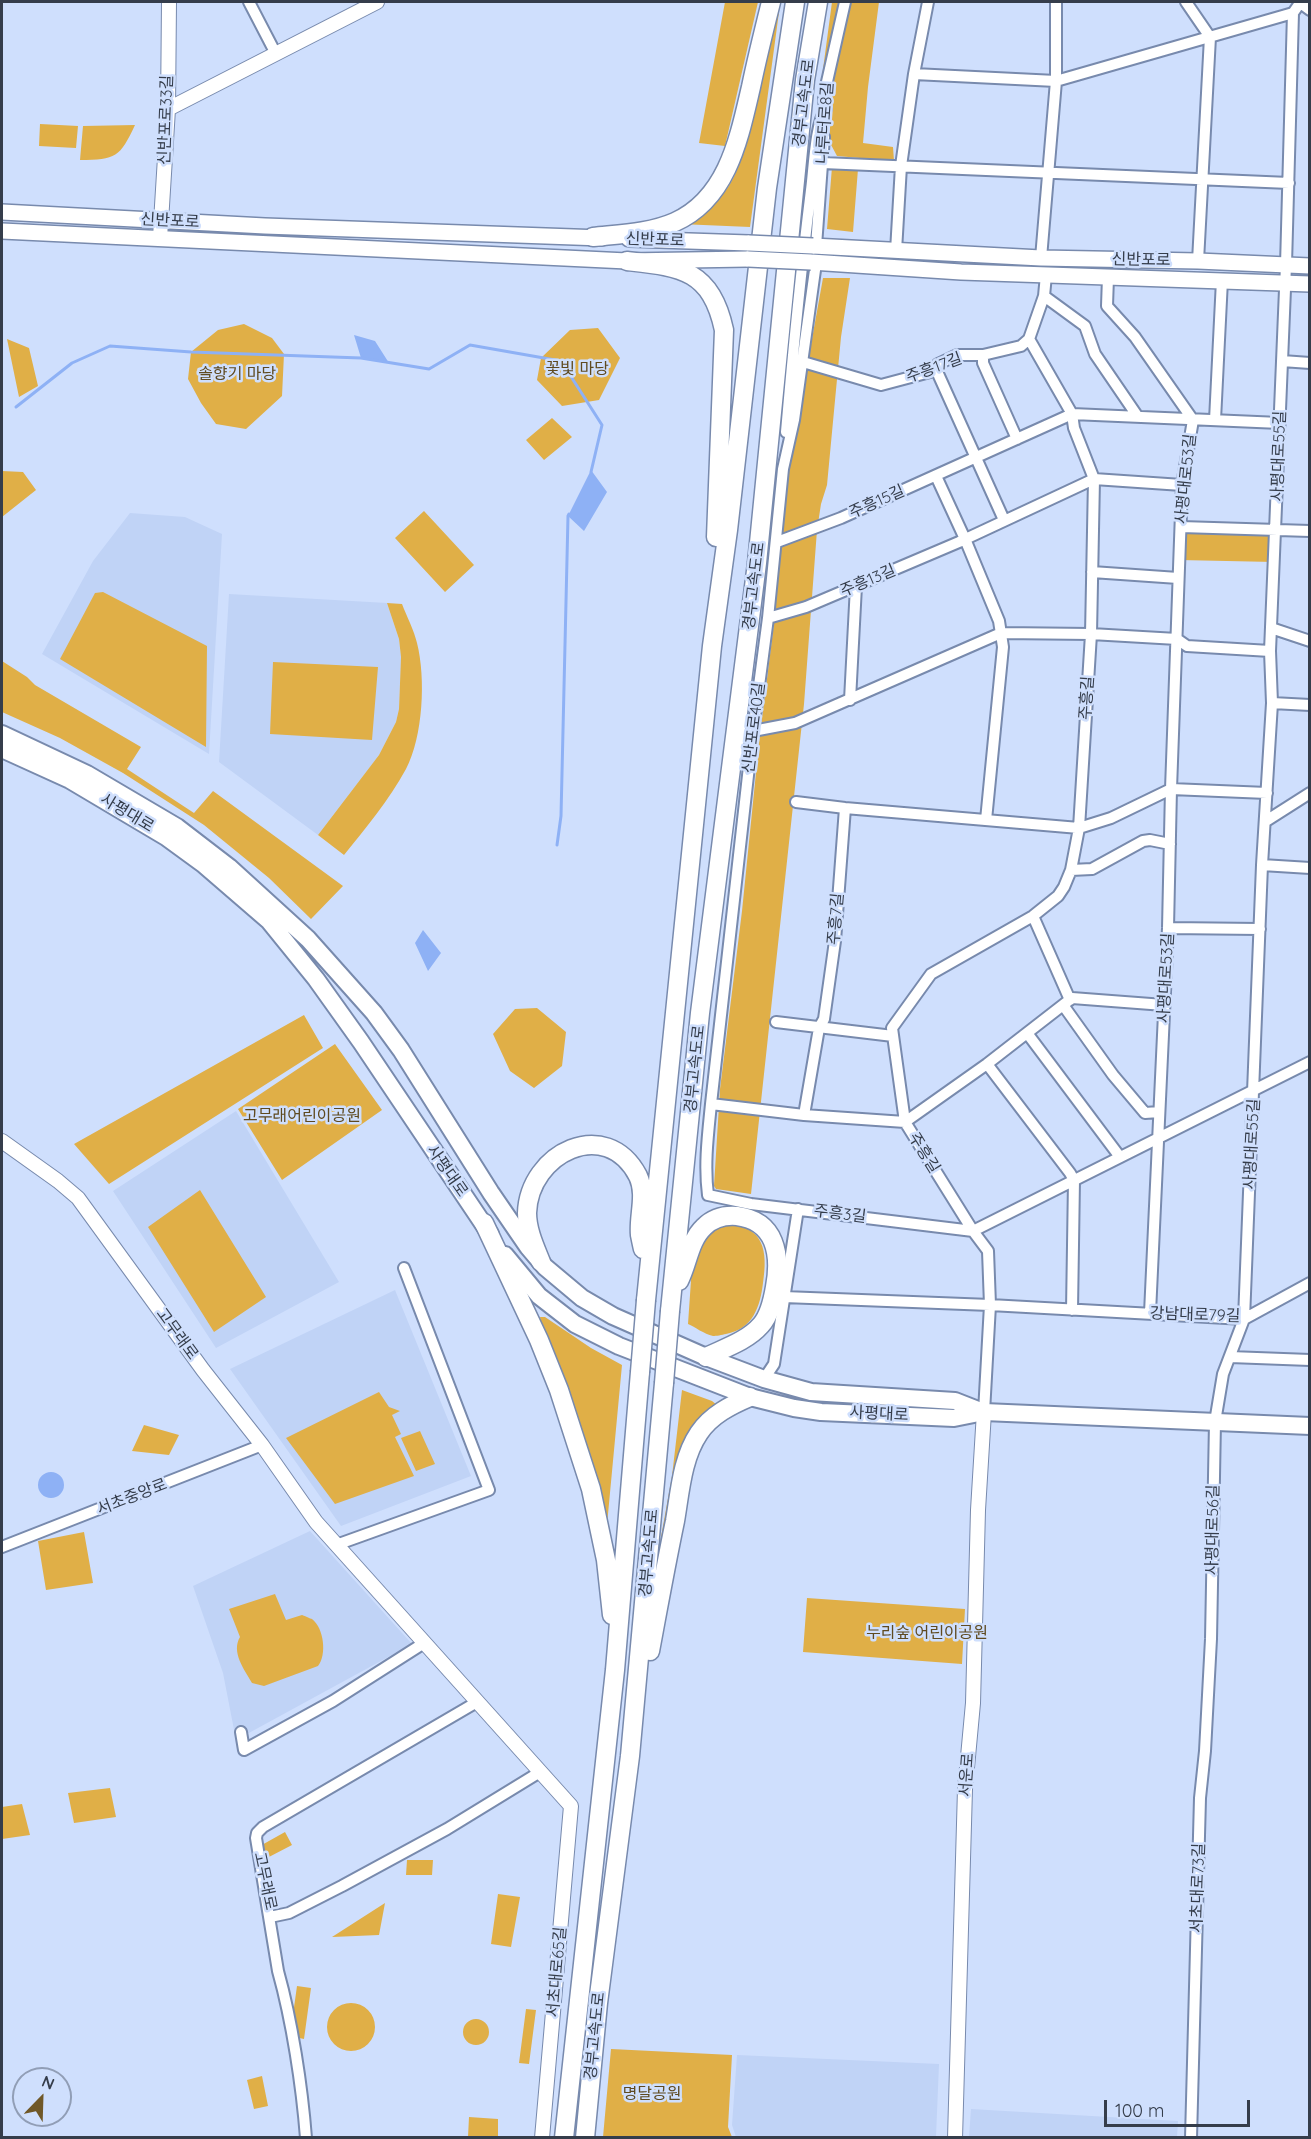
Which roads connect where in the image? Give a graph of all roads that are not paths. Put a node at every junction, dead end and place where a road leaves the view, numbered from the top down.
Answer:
1 (170, 2) edge
2 (249, 2) edge
3 (377, 2) edge
4 (771, 2) edge
5 (795, 2) edge
6 (818, 2) edge
7 (844, 2) edge
8 (928, 2) edge
9 (1056, 2) edge
10 (1186, 2) edge
11 (1300, 2) edge
12 (1310, 10) edge
13 (1293, 13) junction
14 (1209, 37) junction
15 (276, 54) junction
16 (914, 74) junction
17 (1056, 81) junction
18 (168, 109) junction
19 (826, 109) junction
20 (823, 163) junction
21 (901, 166) junction
22 (1048, 174) junction
23 (1203, 179) junction
24 (1289, 183) junction
25 (2, 212) edge
26 (161, 221) junction
27 (2, 231) edge
28 (160, 237) junction
29 (593, 237) junction
30 (814, 246) junction
31 (896, 250) junction
32 (1041, 258) junction
33 (627, 261) junction
34 (1198, 261) junction
35 (814, 262) junction
36 (1286, 265) junction
37 (1310, 266) edge
38 (1046, 274) junction
39 (1108, 277) junction
40 (1222, 280) junction
41 (1285, 283) junction
42 (1310, 284) edge
43 (1044, 296) junction
44 (1029, 339) junction
45 (983, 355) junction
46 (803, 362) junction
47 (1282, 362) junction
48 (1310, 363) edge
49 (935, 367) junction
50 (1072, 414) junction
51 (1138, 417) junction
52 (1193, 420) junction
53 (1215, 420) junction
54 (1280, 423) junction
55 (1017, 439) junction
56 (976, 457) junction
57 (783, 469) junction
58 (936, 476) junction
59 (1094, 478) junction
60 (1182, 485) junction
61 (1004, 520) junction
62 (1181, 527) junction
63 (1276, 530) junction
64 (1310, 531) edge
65 (965, 538) junction
66 (777, 542) junction
67 (1092, 572) junction
68 (1178, 578) junction
69 (856, 586) junction
70 (768, 618) junction
71 (1271, 628) junction
72 (1001, 633) junction
73 (1091, 634) junction
74 (1177, 639) junction
75 (1310, 641) edge
76 (712, 646) junction
77 (1270, 651) junction
78 (850, 700) junction
79 (1272, 703) junction
80 (1310, 705) edge
81 (753, 731) junction
82 (2, 734) edge
83 (2, 749) edge
84 (1171, 789) junction
85 (1267, 793) junction
86 (1310, 793) edge
87 (796, 802) dead end
88 (845, 808) junction
89 (986, 820) junction
90 (1266, 821) junction
91 (1079, 828) junction
92 (1170, 844) junction
93 (1262, 865) junction
94 (1310, 868) edge
95 (1071, 870) junction
96 (1034, 916) junction
97 (1168, 928) junction
98 (1260, 929) junction
99 (1066, 1002) junction
100 (1164, 1005) junction
101 (776, 1022) dead end
102 (819, 1028) junction
103 (1028, 1033) junction
104 (893, 1036) junction
105 (1310, 1062) edge
106 (987, 1064) junction
107 (1254, 1090) junction
108 (711, 1104) junction
109 (1159, 1112) junction
110 (804, 1115) junction
111 (905, 1122) junction
112 (1158, 1138) junction
113 (2, 1141) edge
114 (1120, 1157) junction
115 (1074, 1180) junction
116 (708, 1195) joint
117 (798, 1209) junction
118 (484, 1223) junction
119 (972, 1231) junction
120 (541, 1262) junction
121 (404, 1268) dead end
122 (649, 1271) junction
123 (1310, 1283) edge
124 (784, 1297) junction
125 (670, 1303) junction
126 (990, 1305) junction
127 (1072, 1310) junction
128 (1150, 1313) junction
129 (1244, 1319) junction
130 (706, 1357) junction
131 (1230, 1357) junction
132 (1310, 1360) edge
133 (764, 1379) junction
134 (750, 1397) junction
135 (984, 1412) junction
136 (1215, 1422) junction
137 (1310, 1426) edge
138 (262, 1445) junction
139 (336, 1545) junction
140 (2, 1547) edge
141 (1211, 1639) joint
142 (424, 1643) junction
143 (615, 1670) junction
144 (477, 1702) junction
145 (242, 1732) dead end
146 (630, 1756) junction
147 (540, 1772) junction
148 (571, 1806) joint
149 (270, 1917) junction
150 (306, 2138) edge
151 (542, 2138) edge
152 (564, 2138) edge
153 (585, 2138) edge
154 (955, 2138) edge
155 (1191, 2138) edge

1 - 18 street, 신반포로33길
2 - 15 street
3 - 15 street
4 - 29 highway
5 - 76 highway, 경부고속도로
6 - 125 highway, 경부고속도로
7 - 19 street, 나루터로8길
8 - 16 street
9 - 17 street
10 - 14 street
11 - 12 street
11 - 13 street
13 - 14 street
13 - 24 street, 사평대로55길
14 - 17 street
14 - 23 street
15 - 18 street
16 - 17 street
16 - 21 street
17 - 22 street
18 - 26 street, 신반포로33길
19 - 20 street, 나루터로8길
19 - 57 street
20 - 21 street
20 - 30 street, 나루터로8길
21 - 22 street
21 - 31 street
22 - 23 street
22 - 32 street
23 - 24 street
23 - 34 street
24 - 36 street, 사평대로55길
25 - 26 main road, 신반포로
26 - 28 street, 신반포로33길
26 - 29 main road, 신반포로
27 - 28 main road, 신반포로
28 - 33 main road, 신반포로
29 - 30 main road, 신반포로, bridge
30 - 31 main road, 신반포로
31 - 32 main road, 신반포로
32 - 34 main road, 신반포로
33 - 35 main road, 신반포로, bridge
33 - 76 highway
34 - 36 main road, 신반포로
35 - 38 main road, 신반포로
35 - 46 street, 신반포로40길
36 - 37 main road, 신반포로
36 - 41 street, 사평대로55길
38 - 39 main road, 신반포로
38 - 43 street
39 - 40 main road, 신반포로
39 - 52 street, 사평대로53길
40 - 41 main road, 신반포로
40 - 53 street
41 - 42 main road, 신반포로
41 - 47 street, 사평대로55길
43 - 44 street
43 - 51 street
44 - 45 street, 주흥17길
44 - 50 street, 주흥길
45 - 49 street, 주흥17길
45 - 55 street
46 - 49 street, 주흥17길
46 - 57 street, 신반포로40길
47 - 48 street
47 - 54 street, 사평대로55길
49 - 56 street
50 - 51 street
50 - 55 street, 주흥15길
50 - 59 street, 주흥길
51 - 52 street
52 - 53 street
52 - 60 street, 사평대로53길
53 - 54 street
54 - 63 street, 사평대로55길
55 - 56 street, 주흥15길
56 - 58 street, 주흥15길
56 - 61 street
57 - 66 street, 신반포로40길
58 - 65 street
58 - 66 street, 주흥15길
59 - 60 street
59 - 61 street, 주흥13길
59 - 67 street, 주흥길
60 - 62 street, 사평대로53길
61 - 65 street, 주흥13길
62 - 63 street
62 - 68 street, 사평대로53길
63 - 64 street
63 - 71 street, 사평대로55길
65 - 69 street, 주흥13길
65 - 72 street
66 - 70 street, 신반포로40길
67 - 68 street
67 - 73 street, 주흥길
68 - 74 street, 사평대로53길
69 - 70 street, 주흥13길
69 - 78 street
70 - 81 street, 신반포로40길
71 - 75 street
71 - 77 street, 사평대로55길
72 - 73 street
72 - 78 street
72 - 89 street
73 - 74 street
73 - 91 street, 주흥길
74 - 77 street
74 - 84 street, 사평대로53길
76 - 122 highway, 경부고속도로
77 - 79 street, 사평대로55길
78 - 81 street
79 - 80 street
79 - 85 street, 사평대로55길
81 - 108 street, 신반포로40길
82 - 120 main road, 사평대로
83 - 118 main road, 사평대로
84 - 85 street
84 - 91 street
84 - 92 street, 사평대로53길
85 - 90 street, 사평대로55길
86 - 90 street
87 - 88 street
88 - 89 street
88 - 102 street, 주흥7길
89 - 91 street
90 - 93 street, 사평대로55길
91 - 95 street, 주흥길
92 - 95 street
92 - 97 street, 사평대로53길
93 - 94 street
93 - 98 street, 사평대로55길
95 - 96 street, 주흥길
96 - 99 street
96 - 104 street, 주흥길
97 - 98 street
97 - 100 street, 사평대로53길
98 - 107 street, 사평대로55길
99 - 100 street
99 - 103 street
99 - 109 street
100 - 109 street, 사평대로53길
101 - 102 street
102 - 104 street
102 - 110 street, 주흥7길
103 - 106 street
103 - 114 street
104 - 111 street, 주흥길
105 - 107 street
106 - 111 street
106 - 115 street
107 - 112 street
107 - 129 street, 사평대로55길
108 - 110 street
108 - 116 street, 신반포로40길
109 - 112 street, 사평대로53길
110 - 111 street
111 - 119 street, 주흥길
112 - 114 street
112 - 128 street, 사평대로53길
113 - 138 street, 고무래로
114 - 115 street
115 - 119 street
115 - 127 street
116 - 117 street, 주흥3길
117 - 119 street, 주흥3길
117 - 124 street
118 - 134 main road, 사평대로
118 - 143 highway
119 - 126 street, 주흥길
120 - 122 highway
120 - 130 main road, 사평대로
121 - 139 street
122 - 143 highway, 경부고속도로, bridge
123 - 129 street, 강남대로79길
124 - 126 street, 강남대로79길
124 - 133 street
125 - 130 highway
125 - 146 highway, 경부고속도로, bridge
126 - 127 street, 강남대로79길
126 - 135 street, 주흥길
127 - 128 street, 강남대로79길
128 - 129 street, 강남대로79길
129 - 131 street, 사평대로55길
130 - 133 main road, 사평대로
131 - 132 street
131 - 136 street, 사평대로55길
133 - 135 main road, 사평대로
134 - 135 main road, 사평대로
134 - 146 highway
135 - 136 main road, 사평대로
135 - 154 street, 서운로
136 - 137 main road, 사평대로
136 - 141 street, 사평대로56길
138 - 139 street, 고무래로
138 - 140 street, 서초중앙로
139 - 142 street, 고무래로
141 - 155 street, 서초대로73길
142 - 144 street, 고무래로
142 - 145 street
143 - 152 highway, 경부고속도로
144 - 147 street, 고무래로
144 - 149 street, 고무래로
146 - 153 highway, 경부고속도로
147 - 148 street, 고무래로
147 - 149 street, 고무래로
148 - 151 street, 서초대로65길
149 - 150 street

